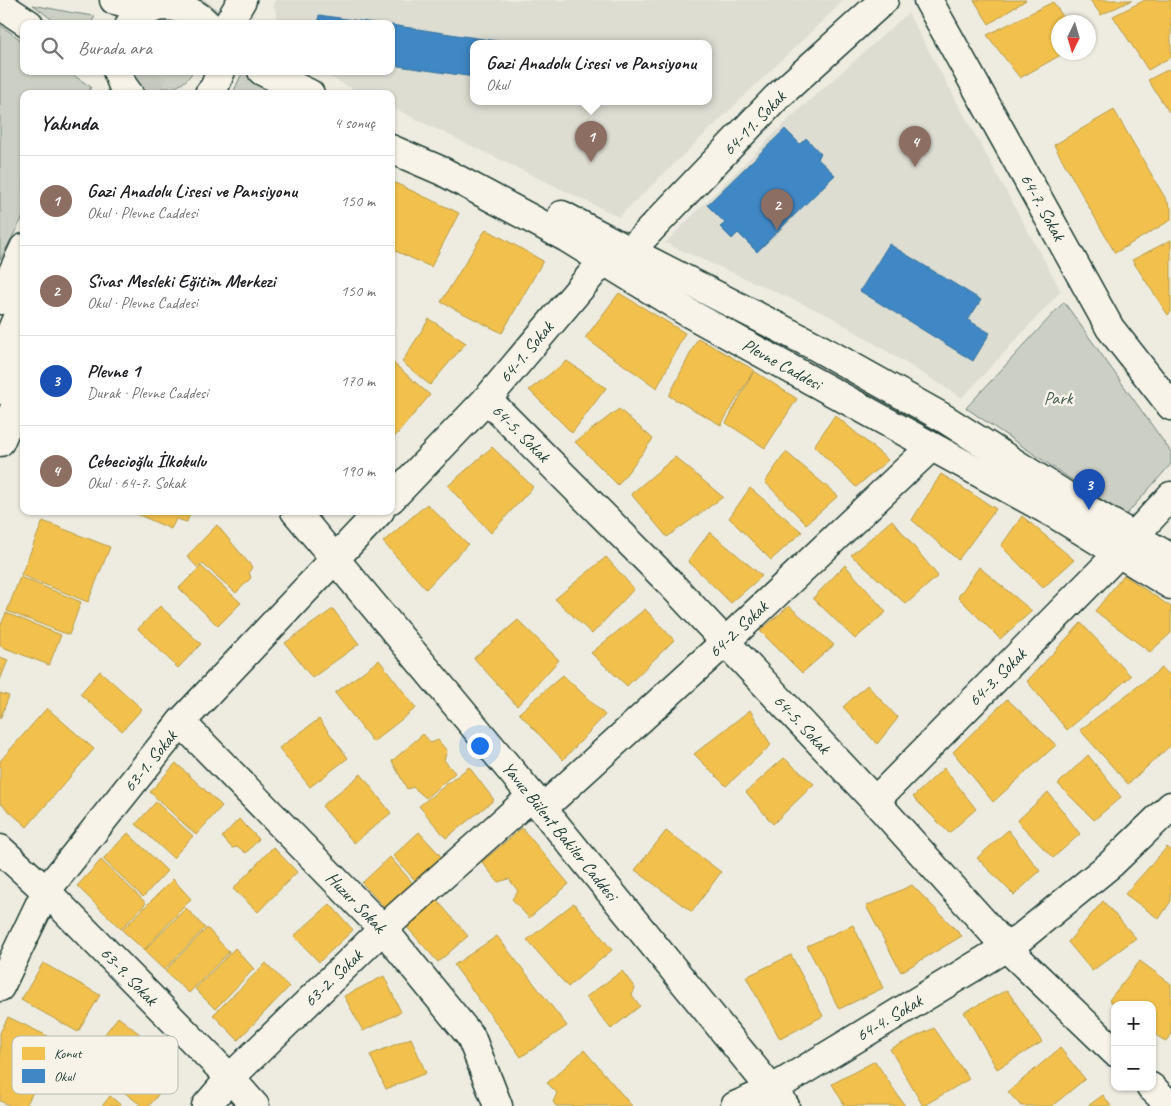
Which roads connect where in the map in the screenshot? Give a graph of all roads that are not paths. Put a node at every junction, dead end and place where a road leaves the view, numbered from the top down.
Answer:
1 (114, 0) edge
2 (242, 0) edge
3 (884, 0) edge
4 (928, 0) edge
5 (0, 5) edge
6 (152, 10) edge
7 (23, 20) edge
8 (202, 20) edge
9 (230, 20) edge
10 (115, 75) edge
11 (118, 75) edge
12 (219, 75) edge
13 (270, 75) edge
14 (107, 90) edge
15 (125, 90) edge
16 (212, 90) edge
17 (302, 90) edge
18 (395, 131) edge
19 (395, 151) edge
20 (616, 252) junction
21 (20, 257) edge
22 (0, 300) edge
23 (20, 310) edge
24 (20, 343) edge
25 (0, 358) edge
26 (0, 390) edge
27 (20, 395) edge
28 (487, 399) junction
29 (1171, 406) edge
30 (0, 442) edge
31 (931, 447) junction
32 (395, 495) edge
33 (1171, 496) edge
34 (298, 515) edge
35 (376, 515) edge
36 (1127, 544) junction
37 (1171, 558) edge
38 (334, 559) junction
39 (1171, 586) edge
40 (725, 642) junction
41 (181, 722) junction
42 (875, 801) junction
43 (537, 802) junction
44 (1171, 807) edge
45 (0, 849) edge
46 (46, 891) junction
47 (383, 929) junction
48 (1006, 947) junction
49 (0, 987) edge
50 (1111, 1048) edge
51 (230, 1078) junction
52 (1155, 1091) edge
53 (778, 1098) edge
54 (206, 1106) edge
55 (255, 1106) edge
56 (498, 1106) edge
57 (735, 1106) edge
58 (1171, 1106) edge

1 - 6 street
2 - 9 street
3 - 20 street, 64-11. Sokak
4 - 29 street, 64-7. Sokak
5 - 7 street
6 - 8 street
10 - 14 street
11 - 15 street
12 - 16 street
13 - 17 street
18 - 20 street, Plevne Caddesi
19 - 20 street, Plevne Caddesi
20 - 28 street, 64-1. Sokak
20 - 31 street, Plevne Caddesi
20 - 36 street, Plevne Caddesi
21 - 22 street
23 - 25 street
24 - 26 street
27 - 30 street
28 - 32 street, 64-1. Sokak
28 - 40 street, 64-5. Sokak
31 - 36 street, Plevne Caddesi
31 - 40 street, 64-2. Sokak
33 - 36 street, 64-3. Sokak
34 - 38 street, Yavuz Bülent Bakiler Caddesi
35 - 38 street
36 - 37 street, Plevne Caddesi
36 - 39 street, Plevne Caddesi
36 - 42 street, 64-3. Sokak
38 - 41 street, 63-1. Sokak
38 - 43 street, Yavuz Bülent Bakiler Caddesi
40 - 42 street, 64-5. Sokak
40 - 43 street, 64-2. Sokak
41 - 46 street, 63-1. Sokak
41 - 47 street, Huzur Sokak
42 - 48 street, 64-5. Sokak
43 - 47 street, 63-2. Sokak
43 - 53 street, Yavuz Bülent Bakiler Caddesi
44 - 48 street, 64-4. Sokak
45 - 46 street, 63-9. Sokak
46 - 49 street, 63-1. Sokak
46 - 51 street, 63-9. Sokak
47 - 51 street, 63-2. Sokak
47 - 56 street, Huzur Sokak
48 - 50 street, 64-5. Sokak
48 - 53 street, 64-4. Sokak
51 - 54 street, 63-2. Sokak
51 - 55 street, 63-9. Sokak
52 - 58 street
53 - 57 street, 64-4. Sokak

